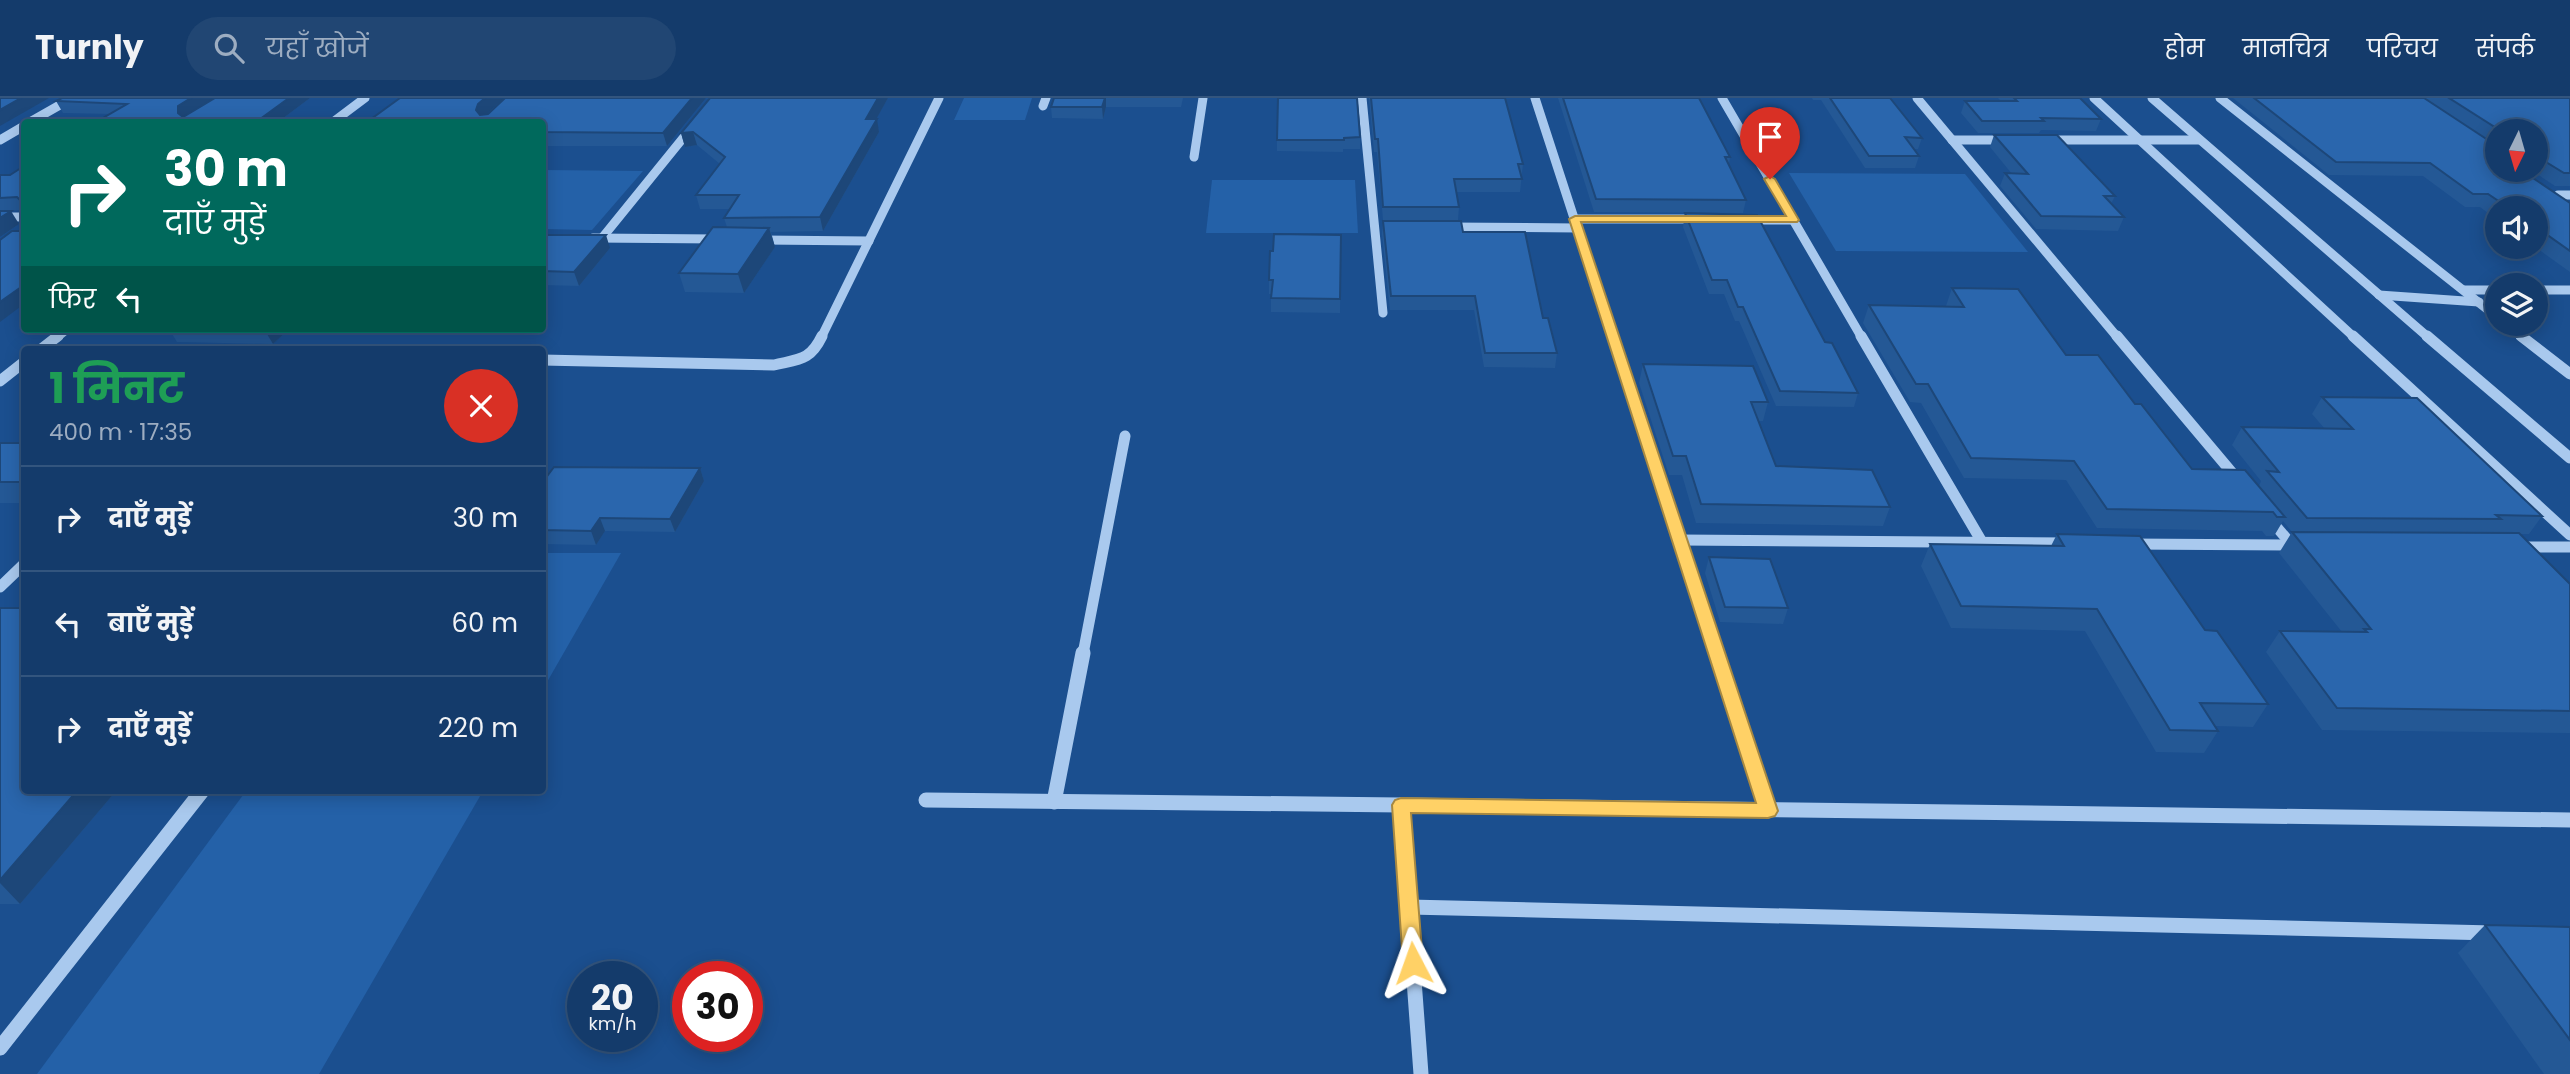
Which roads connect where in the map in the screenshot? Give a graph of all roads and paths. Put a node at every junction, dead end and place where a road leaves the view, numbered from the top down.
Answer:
1 (72, 98) edge
2 (365, 98) edge
3 (939, 98) edge
4 (1203, 98) edge
5 (1362, 98) edge
6 (1535, 98) edge
7 (1722, 98) edge
8 (1917, 98) edge
9 (2094, 98) edge
10 (2152, 98) edge
11 (2220, 98) edge
12 (35, 119) edge
13 (337, 119) edge
14 (698, 120) edge
15 (21, 128) edge
16 (0, 140) edge
17 (1952, 140) junction
18 (2021, 140) edge
19 (2035, 140) edge
20 (2138, 140) junction
21 (2198, 140) junction
22 (1194, 157) dead end
23 (2548, 189) edge
24 (2558, 195) junction
25 (2570, 195) edge
26 (2570, 204) edge
27 (0, 217) edge
28 (21, 217) edge
29 (1715, 219) edge
30 (1728, 219) edge
31 (1793, 220) junction
32 (1576, 223) junction
33 (1374, 227) junction
34 (1388, 227) edge
35 (1443, 227) edge
36 (578, 238) edge
37 (602, 238) junction
38 (736, 239) edge
39 (749, 240) edge
40 (869, 241) junction
41 (2464, 290) junction
42 (2485, 290) edge
43 (2548, 290) edge
44 (2570, 290) edge
45 (2379, 295) junction
46 (2479, 302) junction
47 (2485, 307) edge
48 (1383, 313) dead end
49 (62, 333) edge
50 (2521, 336) edge
51 (45, 346) edge
52 (546, 360) edge
53 (21, 364) edge
54 (2570, 374) edge
55 (0, 381) edge
56 (1125, 436) dead end
57 (2570, 457) edge
58 (2247, 492) edge
59 (2265, 513) edge
60 (2570, 535) edge
61 (1680, 540) junction
62 (1982, 542) junction
63 (2076, 543) edge
64 (2117, 544) edge
65 (2292, 545) junction
66 (2319, 545) edge
67 (2508, 547) edge
68 (2570, 547) edge
69 (21, 567) edge
70 (0, 587) edge
71 (200, 794) edge
72 (926, 800) dead end
73 (1054, 802) junction
74 (1401, 805) junction
75 (1768, 811) junction
76 (2570, 820) edge
77 (1409, 907) junction
78 (2515, 933) edge
79 (0, 1048) edge
80 (1421, 1074) edge

1 - 12 street
2 - 13 street
3 - 40 street
4 - 22 street
5 - 33 street
6 - 32 street
7 - 31 street
8 - 17 street
9 - 20 street
10 - 21 street
11 - 41 street
14 - 37 street
15 - 16 street
17 - 18 street
17 - 58 street
19 - 20 street
20 - 21 street
20 - 60 street
21 - 45 street
23 - 24 street
24 - 25 street
24 - 26 street
27 - 28 street
29 - 32 street
30 - 31 street
31 - 62 street
32 - 35 street
32 - 61 street
33 - 34 street
33 - 48 street
36 - 37 street
37 - 38 street
39 - 40 street
40 - 52 street
41 - 42 street
41 - 46 street
43 - 44 street
45 - 46 street
45 - 57 street
46 - 47 street
49 - 51 street
50 - 54 street
53 - 55 street
56 - 73 street
59 - 65 street
61 - 62 street
61 - 75 street
62 - 63 street
64 - 65 street
65 - 66 street
67 - 68 street
69 - 70 street
71 - 79 street
72 - 73 street
73 - 74 street
74 - 75 street
74 - 77 street
75 - 76 street
77 - 78 street
77 - 80 street

